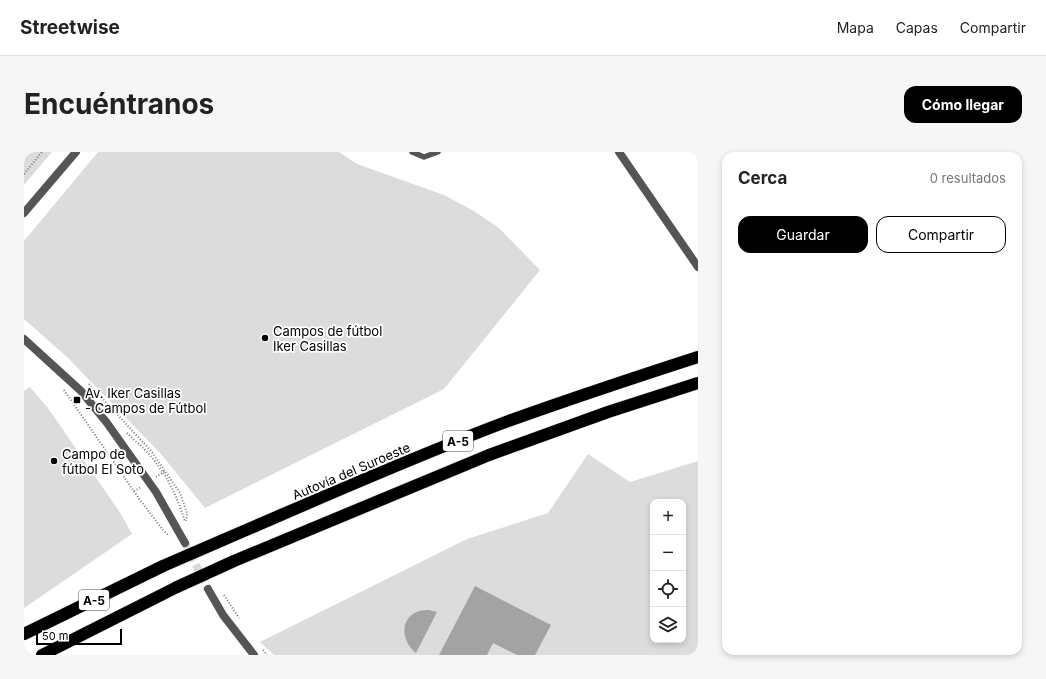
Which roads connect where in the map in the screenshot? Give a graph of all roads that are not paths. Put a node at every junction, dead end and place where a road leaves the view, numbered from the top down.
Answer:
1 (76, 152) edge
2 (412, 152) edge
3 (438, 152) edge
4 (619, 152) edge
5 (24, 213) edge
6 (698, 267) edge
7 (24, 339) edge
8 (698, 357) edge
9 (698, 383) edge
10 (185, 543) tunnel mouth
11 (208, 589) tunnel mouth
12 (24, 634) edge
13 (42, 655) edge
14 (254, 655) edge

1 - 5 street
2 - 3 lane
4 - 6 street
7 - 10 street
8 - 12 highway, Autovía del Suroeste / A-5, bridge
9 - 13 highway, A-5, bridge
11 - 14 street

